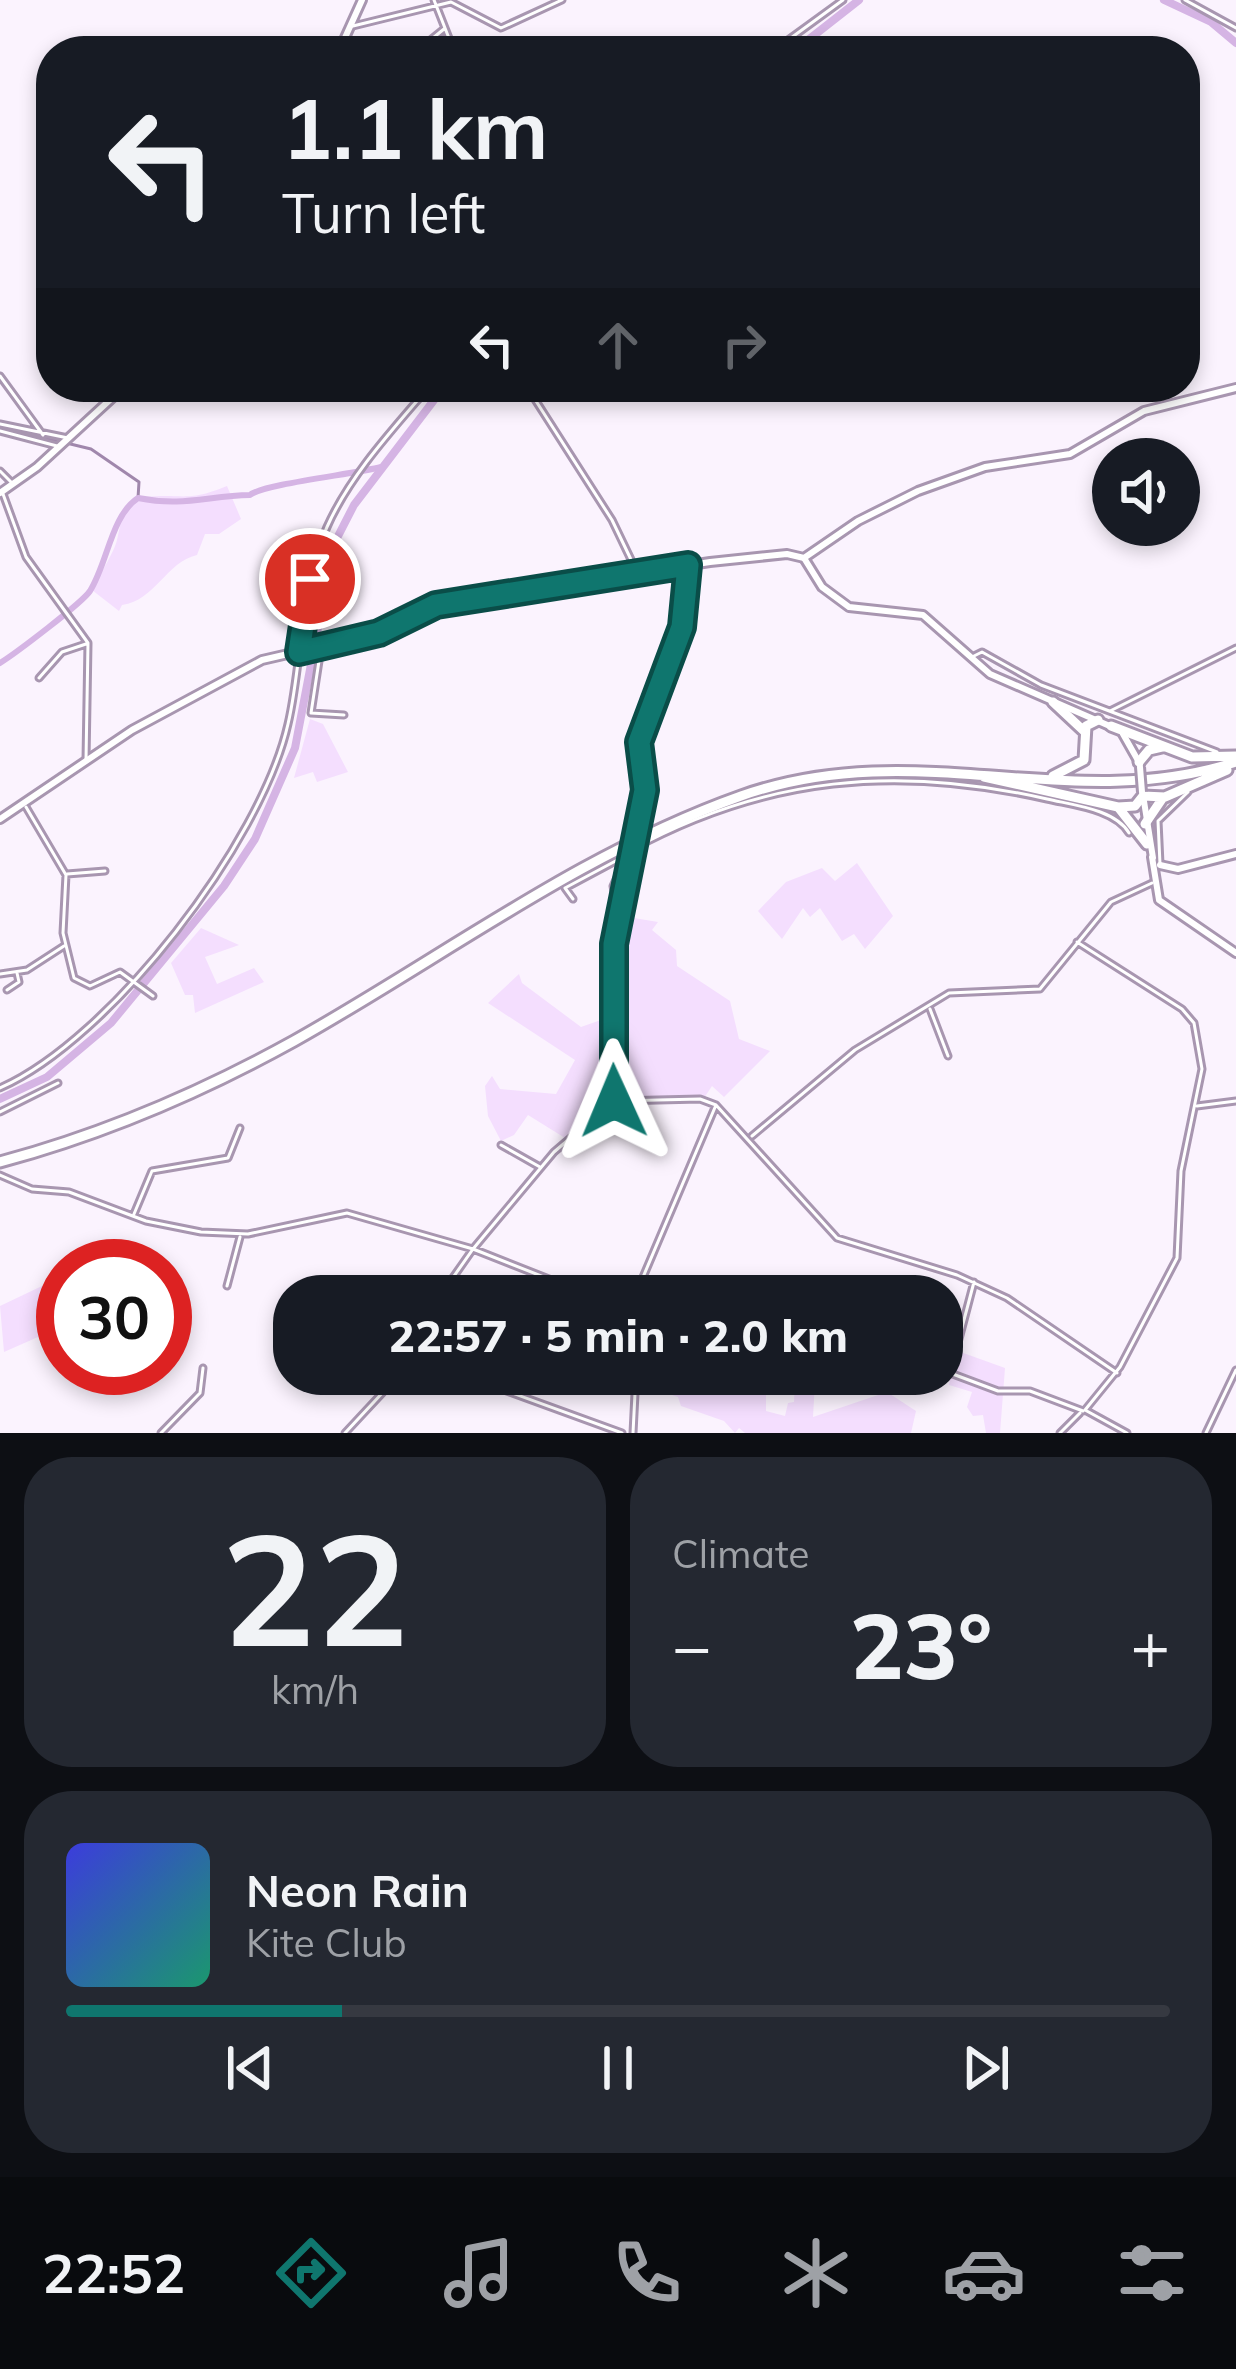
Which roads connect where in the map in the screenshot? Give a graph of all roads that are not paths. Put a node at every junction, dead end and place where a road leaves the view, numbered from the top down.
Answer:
1 (362, 0) edge
2 (562, 0) edge
3 (1185, 0) edge
4 (459, 1) edge
5 (439, 2) edge
6 (839, 2) edge
7 (350, 26) junction
8 (444, 28) junction
9 (1236, 28) edge
10 (346, 36) edge
11 (435, 36) edge
12 (447, 36) edge
13 (793, 36) edge
14 (0, 376) edge
15 (1236, 388) edge
16 (1200, 397) edge
17 (108, 402) edge
18 (417, 402) edge
19 (537, 402) edge
20 (1180, 402) edge
21 (0, 427) edge
22 (43, 435) junction
23 (68, 438) junction
24 (58, 447) junction
25 (0, 471) edge
26 (13, 484) junction
27 (0, 492) edge
28 (804, 558) junction
29 (688, 565) junction
30 (638, 573) junction
31 (88, 643) junction
32 (1236, 647) edge
33 (319, 648) junction
34 (301, 652) junction
35 (970, 658) junction
36 (38, 678) dead end
37 (1053, 702) junction
38 (1110, 711) junction
39 (344, 715) dead end
40 (1098, 720) junction
41 (1111, 726) junction
42 (1085, 733) junction
43 (1162, 747) junction
44 (87, 761) junction
45 (1236, 761) edge
46 (1140, 765) junction
47 (926, 769) junction
48 (971, 771) junction
49 (1142, 794) junction
50 (1165, 797) junction
51 (25, 805) junction
52 (1118, 808) junction
53 (0, 819) edge
54 (1145, 824) junction
55 (1129, 833) dead end
56 (1147, 844) junction
57 (1236, 854) edge
58 (624, 857) junction
59 (1152, 857) junction
60 (1160, 866) junction
61 (1178, 869) junction
62 (105, 871) dead end
63 (66, 874) junction
64 (1154, 881) junction
65 (573, 899) dead end
66 (619, 917) junction
67 (1077, 942) junction
68 (65, 945) junction
69 (1236, 953) edge
70 (17, 971) junction
71 (0, 974) edge
72 (133, 979) junction
73 (8, 990) dead end
74 (153, 996) dead end
75 (929, 1007) junction
76 (948, 1056) dead end
77 (58, 1083) dead end
78 (0, 1088) edge
79 (1236, 1100) edge
80 (614, 1101) junction
81 (716, 1105) junction
82 (1197, 1106) junction
83 (0, 1112) edge
84 (240, 1128) dead end
85 (750, 1137) junction
86 (501, 1145) dead end
87 (0, 1162) edge
88 (542, 1168) junction
89 (0, 1175) edge
90 (6, 1180) junction
91 (0, 1184) edge
92 (133, 1216) junction
93 (240, 1235) junction
94 (473, 1249) junction
95 (455, 1275) edge
96 (539, 1275) edge
97 (644, 1275) edge
98 (974, 1282) junction
99 (227, 1286) dead end
100 (203, 1368) dead end
101 (1236, 1370) edge
102 (1117, 1372) junction
103 (380, 1395) edge
104 (518, 1395) edge
105 (635, 1395) edge
106 (1083, 1411) junction
107 (160, 1433) edge
108 (345, 1433) edge
109 (622, 1433) edge
110 (633, 1433) edge
111 (1060, 1433) edge
112 (1127, 1433) edge
113 (1206, 1433) edge

1 - 7 main road
2 - 4 street
3 - 9 street
4 - 5 street
5 - 7 street
5 - 8 street
6 - 13 street
7 - 10 main road
8 - 11 street
8 - 12 street
14 - 22 street
15 - 16 main road
17 - 23 main road
18 - 34 street
19 - 30 street
20 - 28 main road
21 - 22 street
21 - 24 street
22 - 23 street
23 - 24 main road
24 - 26 main road
25 - 26 street
26 - 27 main road
27 - 31 street
28 - 29 main road
28 - 35 main road
29 - 30 main road
29 - 66 street, bridge
30 - 33 main road
31 - 36 street
31 - 44 street
32 - 38 street
33 - 34 main road
33 - 39 street
34 - 44 main road
34 - 72 street
35 - 37 main road
35 - 38 street
37 - 40 main road
37 - 42 highway
38 - 45 street
40 - 41 main road
40 - 42 highway
41 - 43 highway
41 - 46 main road
42 - 48 highway
43 - 45 highway
43 - 46 highway
44 - 51 main road
45 - 48 highway
45 - 50 highway
45 - 60 street
46 - 49 main road, bridge
47 - 48 highway
47 - 52 highway
47 - 87 highway
49 - 50 highway
49 - 52 highway
49 - 54 main road
50 - 54 highway
51 - 53 main road
51 - 63 street
52 - 56 highway
54 - 56 main road
55 - 58 street
56 - 59 main road
57 - 61 main road
58 - 65 street
58 - 66 street
59 - 60 main road
59 - 64 main road
60 - 61 main road
60 - 64 main road
61 - 64 main road
62 - 63 street
63 - 68 street
64 - 67 street
64 - 69 main road
66 - 80 street
67 - 75 street
67 - 82 street
68 - 70 street
68 - 72 street
70 - 71 street
70 - 73 street
72 - 74 street
72 - 78 street
75 - 76 street
75 - 85 street
77 - 83 street
79 - 82 street
80 - 81 street
80 - 88 street
81 - 85 street
81 - 97 street
82 - 102 street
84 - 92 street
85 - 98 street
86 - 88 street
88 - 94 street
89 - 90 street
90 - 91 street
90 - 92 street
92 - 93 street
93 - 94 street
93 - 99 street
94 - 95 street
94 - 96 street
98 - 102 street
98 - 106 street
100 - 107 street
101 - 113 street
102 - 106 street
103 - 108 street
104 - 109 street
105 - 110 street
106 - 111 street
106 - 112 street

